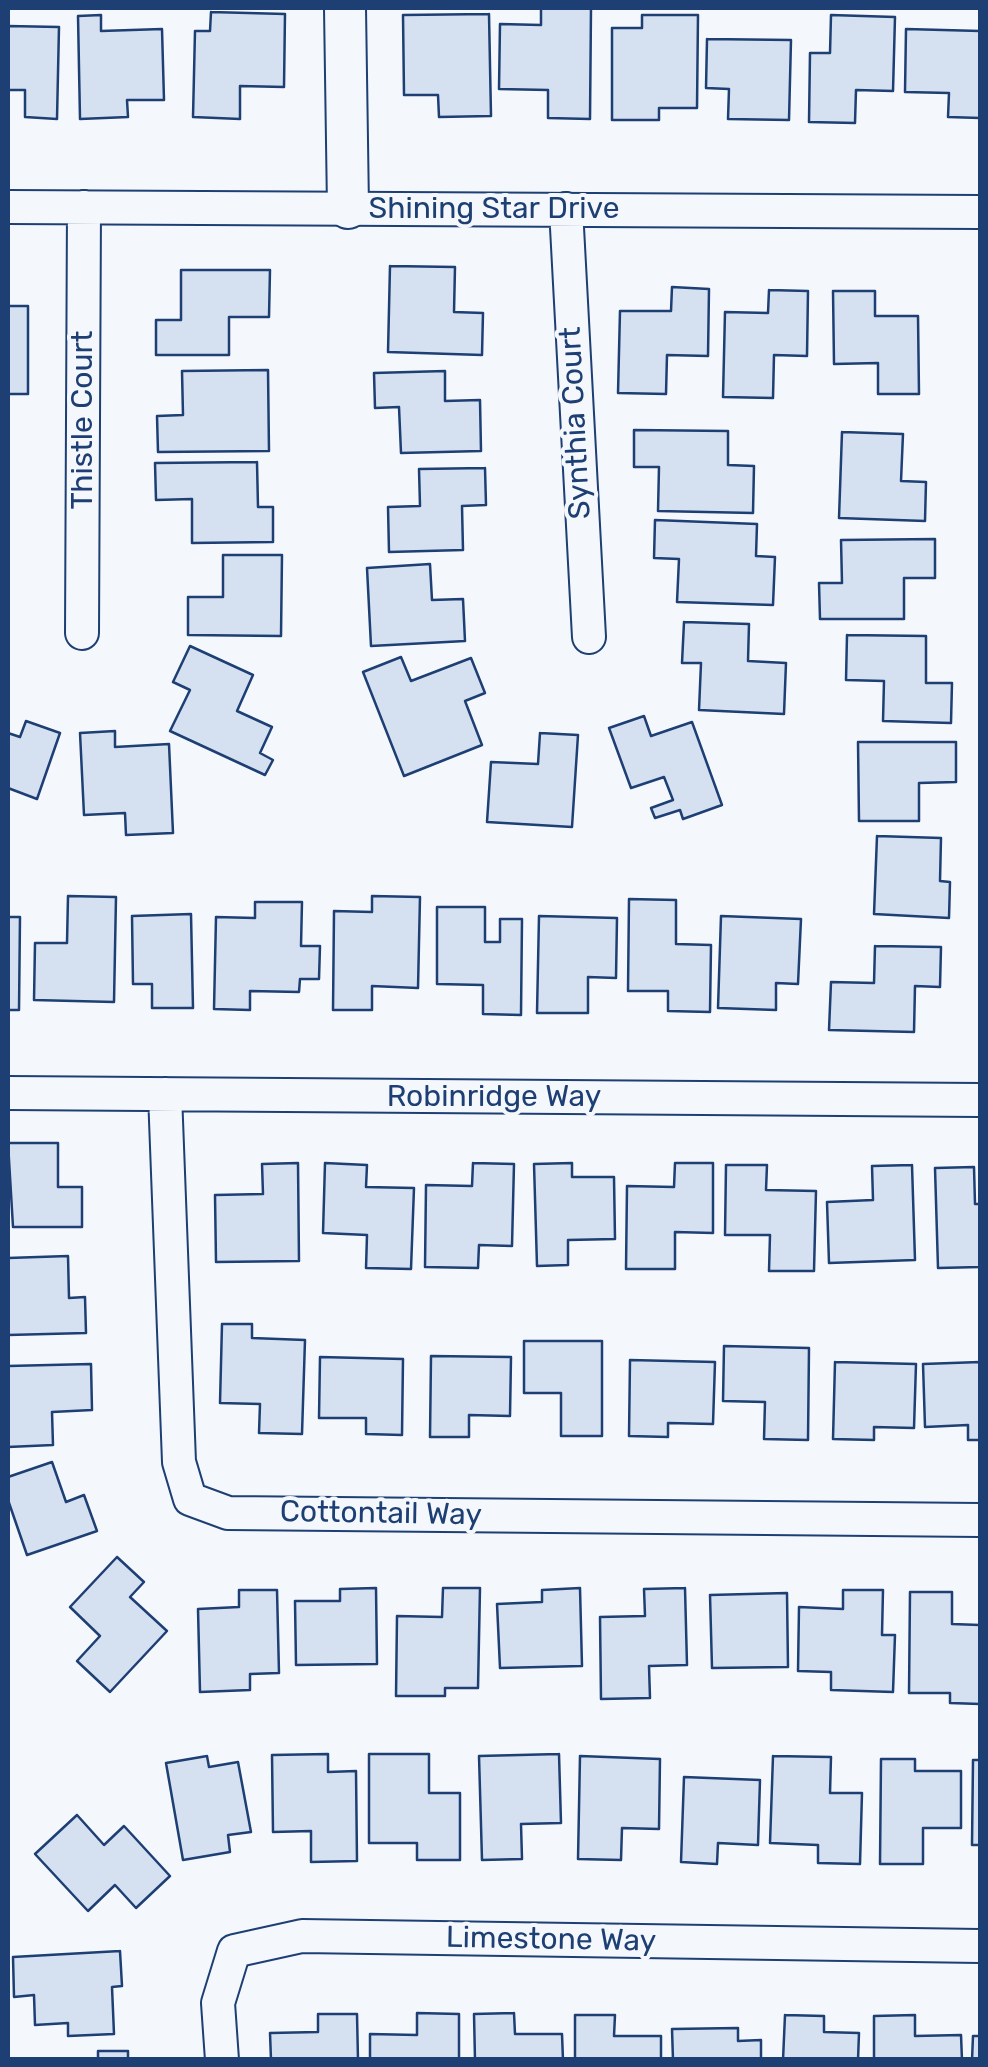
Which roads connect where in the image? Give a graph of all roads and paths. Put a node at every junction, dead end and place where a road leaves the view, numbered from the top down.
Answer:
1 (345, 8) edge
2 (8, 206) edge
3 (84, 207) junction
4 (348, 208) junction
5 (566, 210) junction
6 (980, 212) edge
7 (82, 633) dead end
8 (589, 637) dead end
9 (8, 1094) edge
10 (165, 1094) junction
11 (980, 1100) edge
12 (980, 1520) edge
13 (980, 1946) edge
14 (222, 2060) edge

1 - 4 street
2 - 3 street, Shining Star Drive
3 - 4 street, Shining Star Drive
3 - 7 street, Thistle Court
4 - 5 street, Shining Star Drive
5 - 6 street, Shining Star Drive
5 - 8 street, Synthia Court
9 - 10 street, Robinridge Way
10 - 11 street, Robinridge Way
10 - 12 street, Cottontail Way
13 - 14 street, Limestone Way

